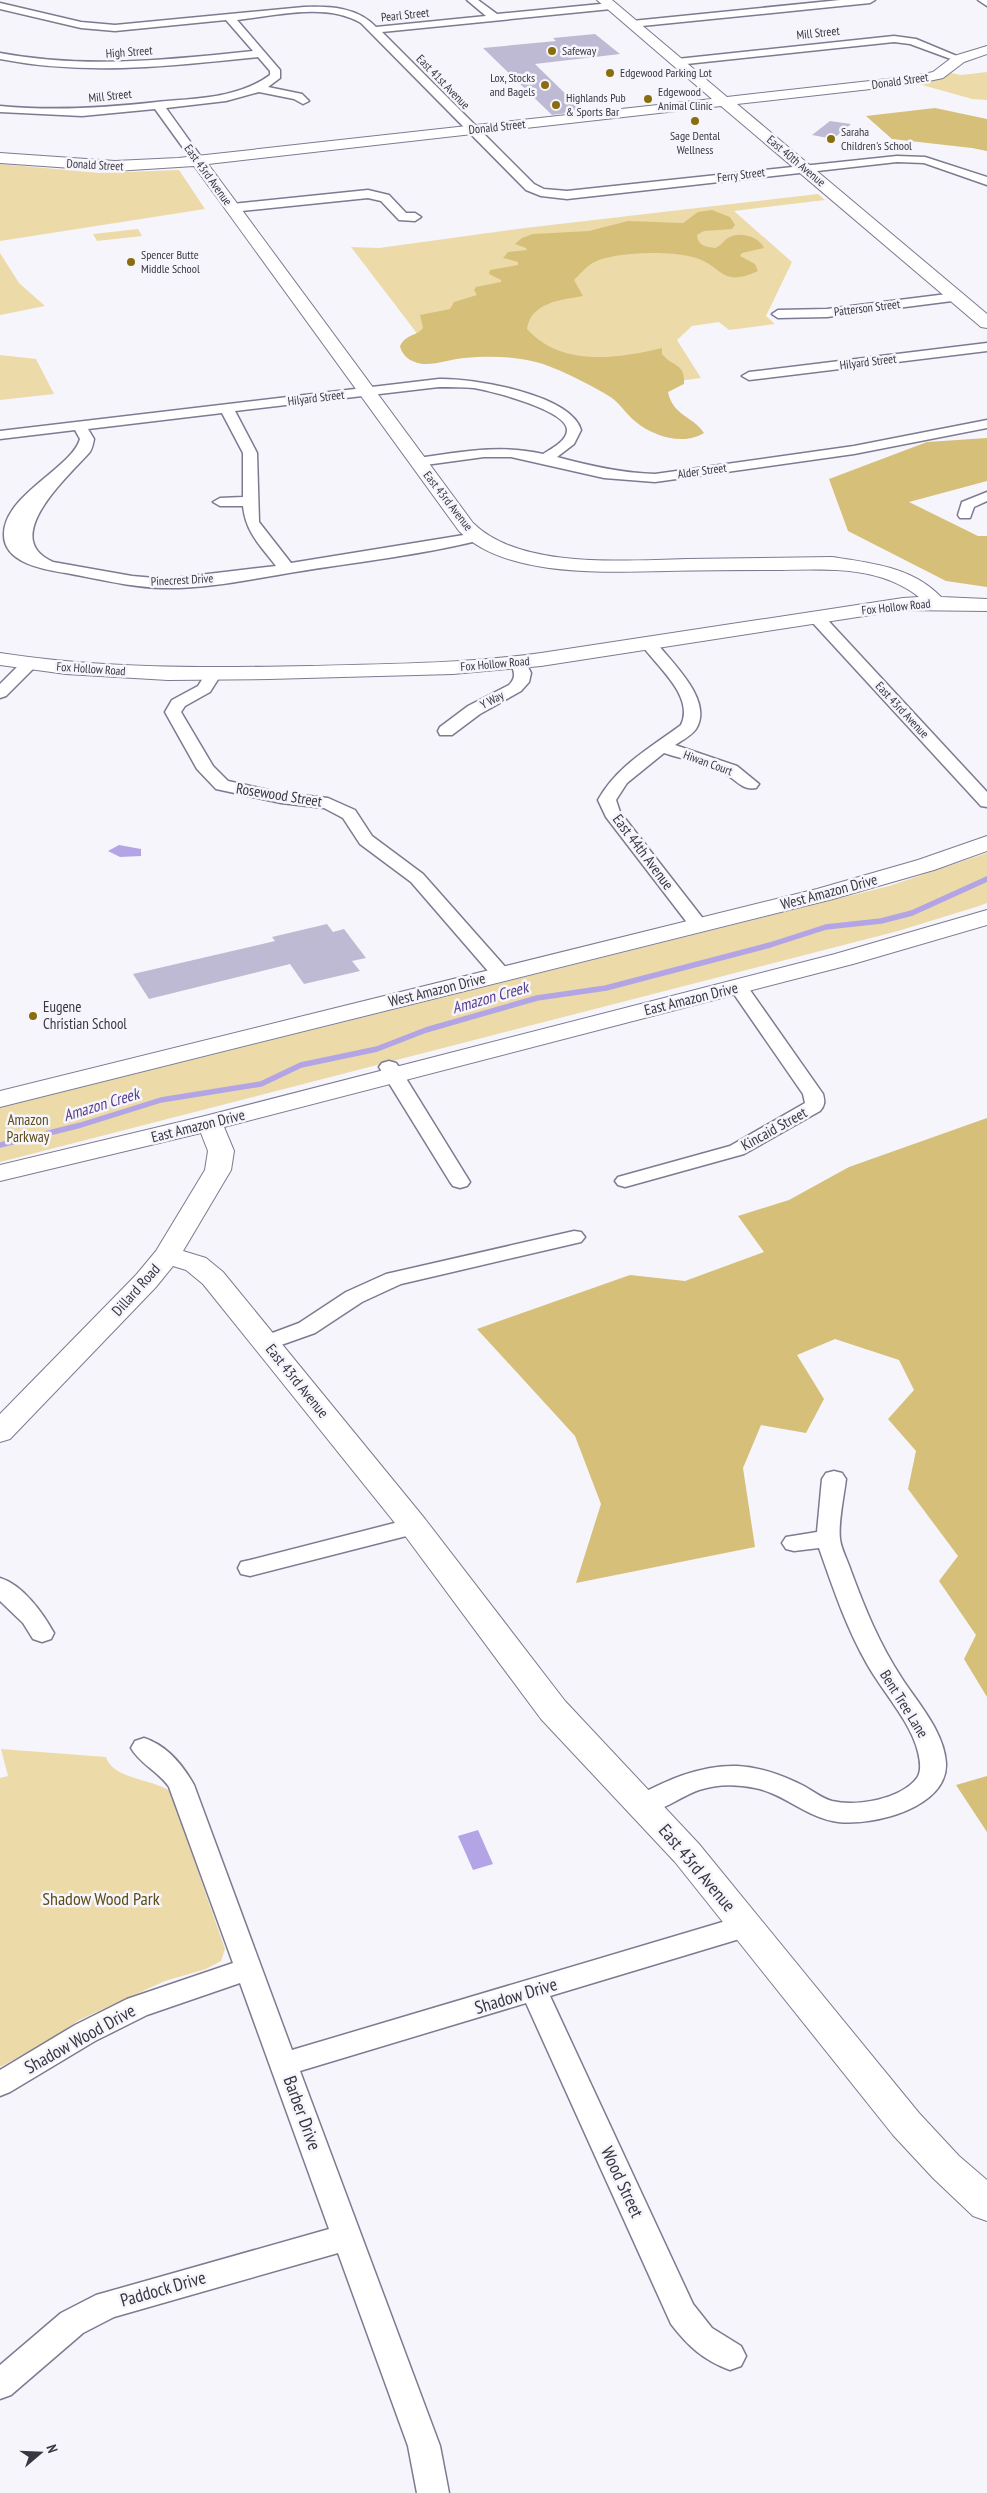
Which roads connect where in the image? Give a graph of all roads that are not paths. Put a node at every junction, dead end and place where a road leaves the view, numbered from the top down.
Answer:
1 (472, 0) edge
2 (870, 0) edge
3 (983, 0) edge
4 (608, 3) edge
5 (987, 3) edge
6 (0, 6) edge
7 (229, 17) junction
8 (495, 18) junction
9 (632, 24) junction
10 (375, 30) junction
11 (987, 50) edge
12 (261, 53) junction
13 (0, 56) edge
14 (959, 59) junction
15 (677, 62) junction
16 (257, 88) junction
17 (304, 101) dead end
18 (726, 101) junction
19 (158, 105) junction
20 (0, 109) edge
21 (471, 130) junction
22 (0, 158) edge
23 (198, 161) junction
24 (805, 169) junction
25 (987, 181) edge
26 (568, 195) joint
27 (232, 208) junction
28 (415, 217) dead end
29 (955, 297) junction
30 (778, 314) dead end
31 (987, 323) edge
32 (987, 347) edge
33 (749, 376) dead end
34 (366, 392) junction
35 (227, 409) junction
36 (987, 424) edge
37 (80, 426) junction
38 (0, 435) edge
39 (545, 459) junction
40 (418, 462) junction
41 (987, 496) edge
42 (250, 501) junction
43 (220, 502) dead end
44 (965, 515) dead end
45 (476, 537) junction
46 (287, 569) junction
47 (935, 603) junction
48 (987, 605) edge
49 (817, 618) junction
50 (649, 644) junction
51 (0, 659) edge
52 (518, 662) junction
53 (29, 664) junction
54 (214, 673) junction
55 (0, 693) edge
56 (446, 731) dead end
57 (663, 747) junction
58 (750, 784) dead end
59 (987, 802) edge
60 (987, 843) edge
61 (987, 918) edge
62 (699, 925) junction
63 (501, 974) junction
64 (738, 987) junction
65 (392, 1071) junction
66 (0, 1099) edge
67 (209, 1123) junction
68 (0, 1173) edge
69 (625, 1181) dead end
70 (460, 1182) dead end
71 (574, 1237) dead end
72 (167, 1255) junction
73 (267, 1343) junction
74 (0, 1432) edge
75 (834, 1479) dead end
76 (414, 1526) junction
77 (828, 1539) junction
78 (794, 1543) dead end
79 (250, 1568) dead end
80 (0, 1587) edge
81 (42, 1633) dead end
82 (144, 1748) dead end
83 (642, 1805) junction
84 (746, 1926) junction
85 (247, 1969) junction
86 (534, 1990) junction
87 (284, 2064) junction
88 (0, 2084) edge
89 (987, 2204) edge
90 (348, 2237) junction
91 (730, 2356) dead end
92 (0, 2385) edge
93 (433, 2493) edge

1 - 8 street
2 - 9 street
3 - 5 street
4 - 8 street, Pearl Street
4 - 9 street, East 40th Avenue
6 - 7 street, Pearl Street
7 - 10 street, Pearl Street
7 - 12 street
8 - 10 street, Pearl Street
9 - 15 street, East 40th Avenue
10 - 21 street, East 41st Avenue
11 - 14 street, Donald Street
12 - 13 street, High Street
12 - 16 street
14 - 15 street, Mill Street
14 - 18 street, Donald Street
15 - 18 street, East 40th Avenue
16 - 17 street
16 - 19 street, Mill Street
18 - 21 street, Donald Street
18 - 24 street, East 40th Avenue
19 - 20 street, Mill Street
19 - 23 street, East 43rd Avenue
21 - 23 street, Donald Street
21 - 26 street, East 41st Avenue
22 - 23 street, Donald Street
23 - 27 street, East 43rd Avenue
24 - 25 street, Ferry Street
24 - 26 street, Ferry Street
24 - 29 street, East 40th Avenue
27 - 28 street
27 - 34 street, East 43rd Avenue
29 - 30 street, Patterson Street
29 - 31 street, East 40th Avenue
32 - 33 street, Hilyard Street
34 - 35 street, Hilyard Street
34 - 39 street, Hilyard Street
34 - 40 street, East 43rd Avenue
35 - 37 street, Hilyard Street
35 - 42 street
36 - 39 street, Alder Street
37 - 38 street, Hilyard Street
37 - 46 street, Pinecrest Drive
39 - 40 street, Alder Street
40 - 45 street, East 43rd Avenue
41 - 44 street
42 - 43 street
42 - 46 street
45 - 46 street, Pinecrest Drive
45 - 47 street, East 43rd Avenue
47 - 48 street, Fox Hollow Road
47 - 49 street, Fox Hollow Road
49 - 50 street, Fox Hollow Road
49 - 59 street, East 43rd Avenue
50 - 52 street, Fox Hollow Road
50 - 57 street, East 44th Avenue
51 - 53 street, Fox Hollow Road
52 - 54 street, Fox Hollow Road
52 - 56 street, Y Way
53 - 54 street, Fox Hollow Road
53 - 55 street
54 - 63 street, Rosewood Street
57 - 58 street, Hiwan Court
57 - 62 street, East 44th Avenue
60 - 62 street, West Amazon Drive
61 - 64 street, East Amazon Drive
62 - 63 street, West Amazon Drive
63 - 66 street, West Amazon Drive
64 - 65 street, East Amazon Drive
64 - 69 street, Kincaid Street
65 - 67 street, East Amazon Drive
65 - 70 street
67 - 68 street, East Amazon Drive
67 - 72 street, Dillard Road
71 - 73 street
72 - 73 street, East 43rd Avenue
72 - 74 street, Dillard Road
73 - 76 street, East 43rd Avenue
75 - 77 street, Bent Tree Lane
76 - 79 street
76 - 83 street, East 43rd Avenue
77 - 78 street
77 - 83 street, Bent Tree Lane
80 - 81 street
82 - 85 street, Barber Drive
83 - 84 street, East 43rd Avenue
84 - 86 street, Shadow Drive
84 - 89 street, East 43rd Avenue
85 - 87 street, Barber Drive
85 - 88 street, Shadow Wood Drive
86 - 87 street, Shadow Drive
86 - 91 street, Wood Street
87 - 90 street, Barber Drive
90 - 92 street, Paddock Drive
90 - 93 street, Barber Drive

